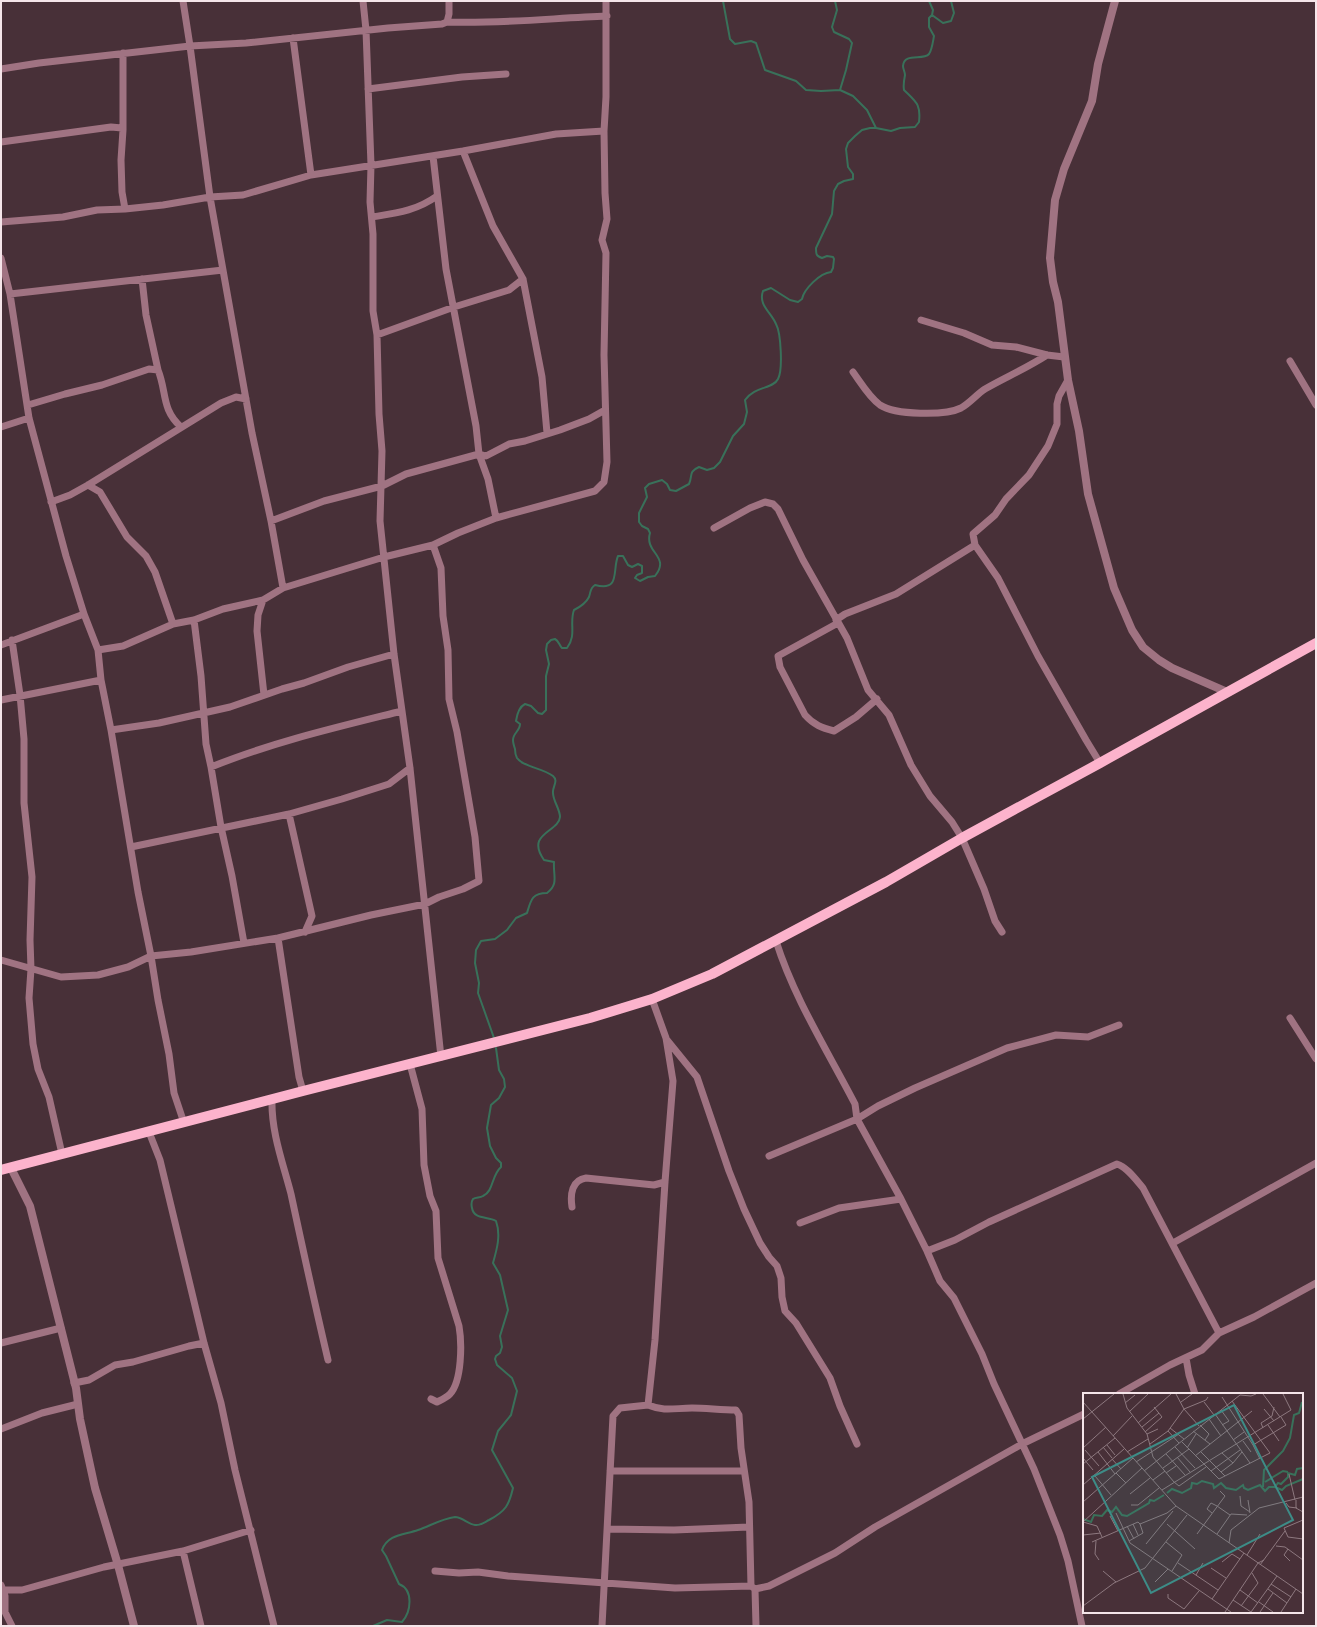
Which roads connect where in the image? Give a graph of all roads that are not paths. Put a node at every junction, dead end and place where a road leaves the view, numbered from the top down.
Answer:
1 (182, 1) edge
2 (363, 1) edge
3 (449, 1) edge
4 (606, 1) edge
5 (1115, 1) edge
6 (607, 16) junction
7 (447, 22) junction
8 (366, 30) junction
9 (293, 38) junction
10 (190, 46) junction
11 (123, 53) junction
12 (1, 69) edge
13 (506, 74) dead end
14 (368, 89) junction
15 (123, 130) junction
16 (604, 131) junction
17 (1, 142) edge
18 (463, 151) junction
19 (433, 156) junction
20 (371, 165) junction
21 (312, 175) junction
22 (437, 196) junction
23 (210, 197) junction
24 (125, 209) junction
25 (372, 217) junction
26 (1, 222) edge
27 (1, 258) edge
28 (223, 270) junction
29 (142, 279) junction
30 (523, 279) junction
31 (10, 294) junction
32 (454, 307) junction
33 (921, 320) dead end
34 (377, 335) junction
35 (1047, 355) junction
36 (1064, 357) junction
37 (1290, 361) dead end
38 (158, 370) junction
39 (853, 372) dead end
40 (1068, 380) junction
41 (246, 399) junction
42 (28, 405) junction
43 (1316, 405) edge
44 (605, 410) junction
45 (30, 418) junction
46 (1, 427) edge
47 (181, 427) junction
48 (547, 433) junction
49 (479, 454) junction
50 (88, 485) junction
51 (382, 486) junction
52 (51, 502) junction
53 (496, 518) junction
54 (271, 521) junction
55 (714, 528) dead end
56 (433, 545) junction
57 (975, 545) junction
58 (384, 557) junction
59 (283, 588) junction
60 (263, 600) junction
61 (84, 614) junction
62 (194, 620) junction
63 (837, 621) junction
64 (173, 624) junction
65 (12, 640) junction
66 (1316, 643) edge
67 (1, 645) edge
68 (98, 650) junction
69 (394, 654) junction
70 (101, 680) junction
71 (1227, 692) junction
72 (264, 695) junction
73 (20, 696) junction
74 (877, 699) junction
75 (1, 700) edge
76 (402, 711) junction
77 (203, 714) junction
78 (111, 730) junction
79 (1100, 763) junction
80 (211, 767) junction
81 (410, 768) junction
82 (289, 814) junction
83 (221, 827) junction
84 (962, 838) junction
85 (131, 847) junction
86 (426, 904) junction
87 (305, 932) junction
88 (1002, 932) dead end
89 (278, 938) junction
90 (776, 941) junction
91 (244, 943) junction
92 (152, 956) junction
93 (1, 960) edge
94 (31, 969) junction
95 (652, 999) junction
96 (1290, 1018) dead end
97 (1119, 1026) dead end
98 (666, 1038) junction
99 (441, 1057) junction
100 (1316, 1059) edge
101 (410, 1064) junction
102 (303, 1091) junction
103 (272, 1099) junction
104 (857, 1119) junction
105 (184, 1123) junction
106 (149, 1132) junction
107 (62, 1154) junction
108 (769, 1156) dead end
109 (1316, 1163) edge
110 (11, 1168) junction
111 (1, 1170) edge
112 (665, 1182) junction
113 (901, 1199) junction
114 (572, 1207) dead end
115 (800, 1223) dead end
116 (1173, 1243) junction
117 (927, 1250) junction
118 (1316, 1283) edge
119 (60, 1328) junction
120 (1219, 1333) junction
121 (1, 1343) edge
122 (204, 1343) junction
123 (1186, 1358) junction
124 (328, 1360) dead end
125 (74, 1383) junction
126 (1121, 1393) edge
127 (1194, 1393) edge
128 (431, 1399) dead end
129 (78, 1404) junction
130 (648, 1405) junction
131 (1083, 1414) edge
132 (1, 1429) edge
133 (857, 1444) dead end
134 (1022, 1444) junction
135 (610, 1471) junction
136 (744, 1471) junction
137 (749, 1526) junction
138 (608, 1529) junction
139 (251, 1530) junction
140 (184, 1551) junction
141 (118, 1565) junction
142 (435, 1571) dead end
143 (604, 1584) junction
144 (2, 1588) edge
145 (753, 1588) junction
146 (12, 1626) edge
147 (134, 1626) edge
148 (201, 1626) edge
149 (274, 1626) edge
150 (602, 1626) edge
151 (756, 1626) edge
152 (1082, 1626) edge

1 - 10 street
2 - 8 street
3 - 7 street
4 - 6 street
5 - 36 street
6 - 7 street
6 - 16 street
7 - 8 street
8 - 9 street
8 - 14 street
9 - 10 street
9 - 21 street
10 - 11 street
10 - 23 street
11 - 12 street
11 - 15 street
13 - 14 street
14 - 20 street
15 - 17 street
15 - 24 street
16 - 18 street
16 - 44 street
18 - 19 street
18 - 30 street
19 - 20 street
19 - 22 street
20 - 21 street
20 - 25 street
21 - 23 street
22 - 25 street
22 - 32 street
23 - 24 street
23 - 28 street
24 - 26 street
25 - 34 street
27 - 31 street
28 - 29 street
28 - 41 street
29 - 31 street
29 - 38 street
30 - 32 street
30 - 48 street
31 - 42 street
32 - 34 street
32 - 49 street
33 - 35 street
34 - 51 street
35 - 36 street
35 - 39 street
36 - 40 street
37 - 43 street
38 - 42 street
38 - 47 street
40 - 57 street
40 - 71 street
41 - 47 street
41 - 54 street
42 - 45 street
44 - 48 street
44 - 53 street
45 - 46 street
45 - 52 street
47 - 50 street
48 - 49 street
49 - 51 street
49 - 53 street
50 - 52 street
50 - 64 street
51 - 54 street
51 - 58 street
52 - 61 street
53 - 56 street
54 - 59 street
55 - 63 street
56 - 58 street
56 - 86 street
57 - 63 street
57 - 79 street
58 - 59 street
58 - 69 street
59 - 60 street
60 - 62 street
60 - 72 street
61 - 65 street
61 - 68 street
62 - 64 street
62 - 77 street
63 - 74 street
63 - 74 street
64 - 68 street
65 - 67 street
65 - 73 street
66 - 71 main road
68 - 70 street
69 - 72 street
69 - 76 street
70 - 73 street
70 - 78 street
71 - 79 main road
72 - 77 street
73 - 75 street
73 - 94 street
74 - 84 street
76 - 80 street
76 - 81 street
77 - 78 street
77 - 80 street
78 - 85 street
79 - 84 main road
80 - 83 street
81 - 82 street
81 - 86 street
82 - 83 street
82 - 87 street
83 - 85 street
83 - 91 street
84 - 88 street
84 - 90 main road
85 - 92 street
86 - 87 street
86 - 99 street
87 - 89 street
89 - 91 street
89 - 102 street
90 - 95 main road
90 - 104 street
91 - 92 street
92 - 94 street
92 - 105 street
93 - 94 street
94 - 107 street
95 - 98 street
95 - 99 main road
96 - 100 street
97 - 104 street
98 - 112 street
98 - 133 street
99 - 101 main road
101 - 102 main road
101 - 128 street
102 - 103 main road
103 - 105 main road
103 - 124 street
104 - 108 street
104 - 113 street
105 - 106 main road
106 - 107 main road
106 - 122 street
107 - 110 main road
109 - 116 street
110 - 111 main road
110 - 119 street
112 - 114 street
112 - 130 street
113 - 115 street
113 - 117 street
116 - 117 street
116 - 120 street
117 - 134 street
118 - 120 street
119 - 121 street
119 - 125 street
120 - 123 street
122 - 125 street
122 - 139 street
123 - 126 street
123 - 127 street
125 - 129 street
129 - 132 street
129 - 141 street
130 - 135 street
130 - 136 street
131 - 134 street
134 - 145 street
134 - 152 street
135 - 136 street
135 - 138 street
136 - 137 street
137 - 138 street
137 - 145 street
138 - 143 street
139 - 140 street
139 - 149 street
140 - 141 street
140 - 148 street
141 - 144 street
141 - 147 street
142 - 143 street
143 - 145 street
143 - 150 street
144 - 146 street
145 - 151 street

